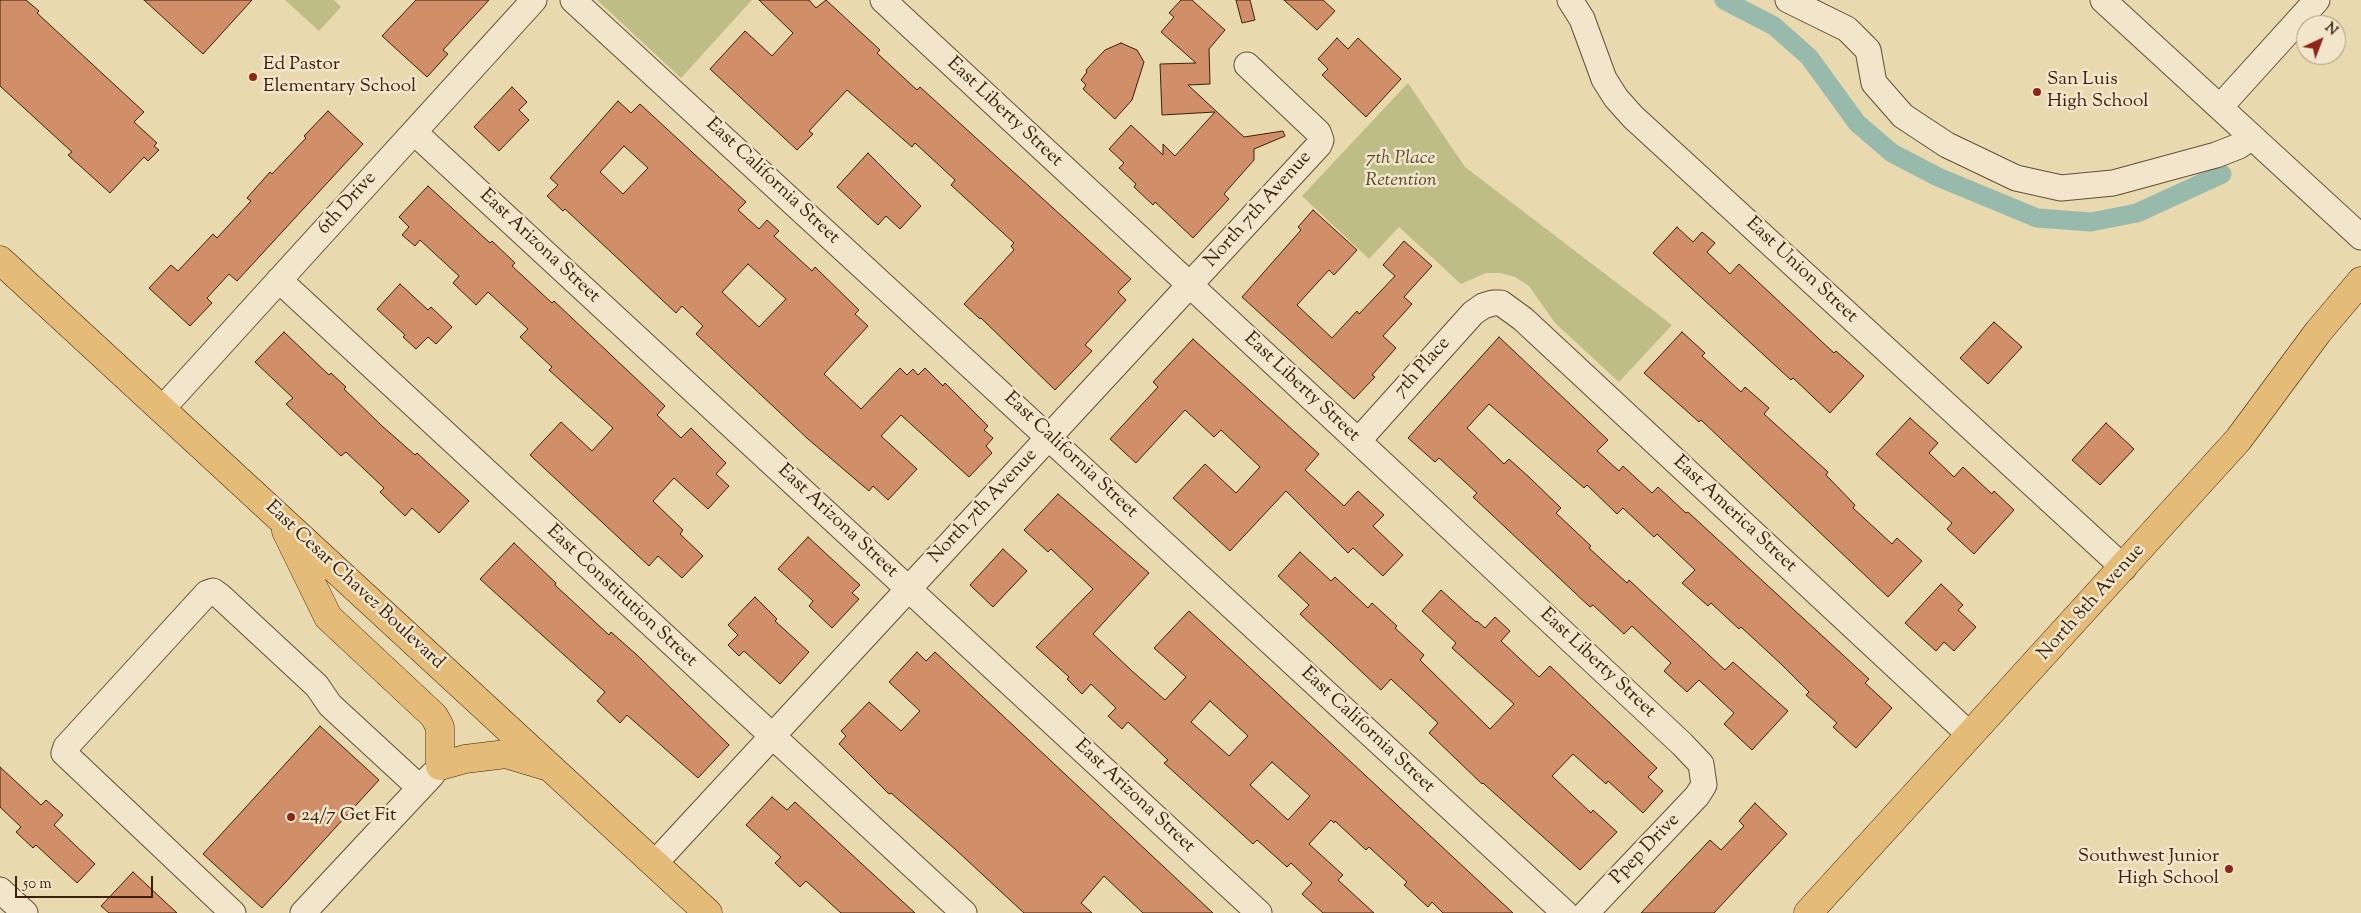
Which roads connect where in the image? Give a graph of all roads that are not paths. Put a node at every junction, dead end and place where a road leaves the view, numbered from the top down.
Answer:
1 (534, 0) edge
2 (574, 0) edge
3 (883, 0) edge
4 (1570, 0) edge
5 (1788, 0) edge
6 (2103, 0) edge
7 (2317, 0) edge
8 (1246, 65) dead end
9 (2220, 107) junction
10 (414, 132) junction
11 (2252, 137) junction
12 (2361, 237) edge
13 (0, 260) edge
14 (279, 280) junction
15 (2361, 281) edge
16 (1190, 286) junction
17 (1493, 303) joint
18 (162, 409) junction
19 (1049, 437) junction
20 (1358, 441) junction
21 (280, 518) junction
22 (2124, 568) junction
23 (909, 589) junction
24 (1970, 735) junction
25 (772, 736) junction
26 (440, 766) junction
27 (553, 768) junction
28 (1704, 785) joint
29 (420, 788) junction
30 (655, 863) junction
31 (0, 890) edge
32 (26, 913) edge
33 (233, 913) edge
34 (303, 913) edge
35 (708, 913) edge
36 (964, 913) edge
37 (1259, 913) edge
38 (1565, 913) edge
39 (1586, 913) edge
40 (1808, 913) edge

1 - 10 street, 6th Drive
2 - 19 street, East California Street
3 - 16 street, East Liberty Street
4 - 22 street, East Union Street
5 - 11 street
6 - 9 street
7 - 9 street
8 - 16 street, North 7th Avenue
9 - 11 street
10 - 14 street, 6th Drive
10 - 23 street, East Arizona Street
11 - 12 street
13 - 18 main road, East Cesar Chavez Boulevard
14 - 18 street, 6th Drive
14 - 25 street, East Constitution Street
15 - 22 main road, North 8th Avenue
16 - 19 street, North 7th Avenue
16 - 20 street, East Liberty Street
17 - 20 street, 7th Place
17 - 24 street, East America Street
18 - 21 main road, East Cesar Chavez Boulevard
19 - 23 street, North 7th Avenue
19 - 38 street, East California Street
20 - 28 street, East Liberty Street
21 - 26 main road
21 - 27 main road, East Cesar Chavez Boulevard
22 - 24 main road, North 8th Avenue
23 - 25 street, North 7th Avenue
23 - 37 street, East Arizona Street
24 - 40 main road, North 8th Avenue
25 - 30 street, North 7th Avenue
25 - 36 street, East Constitution Street
26 - 27 main road
26 - 29 street
27 - 30 main road, East Cesar Chavez Boulevard
28 - 39 street, Ppep Drive
29 - 33 street
29 - 34 street
30 - 35 main road, East Cesar Chavez Boulevard
31 - 32 street

